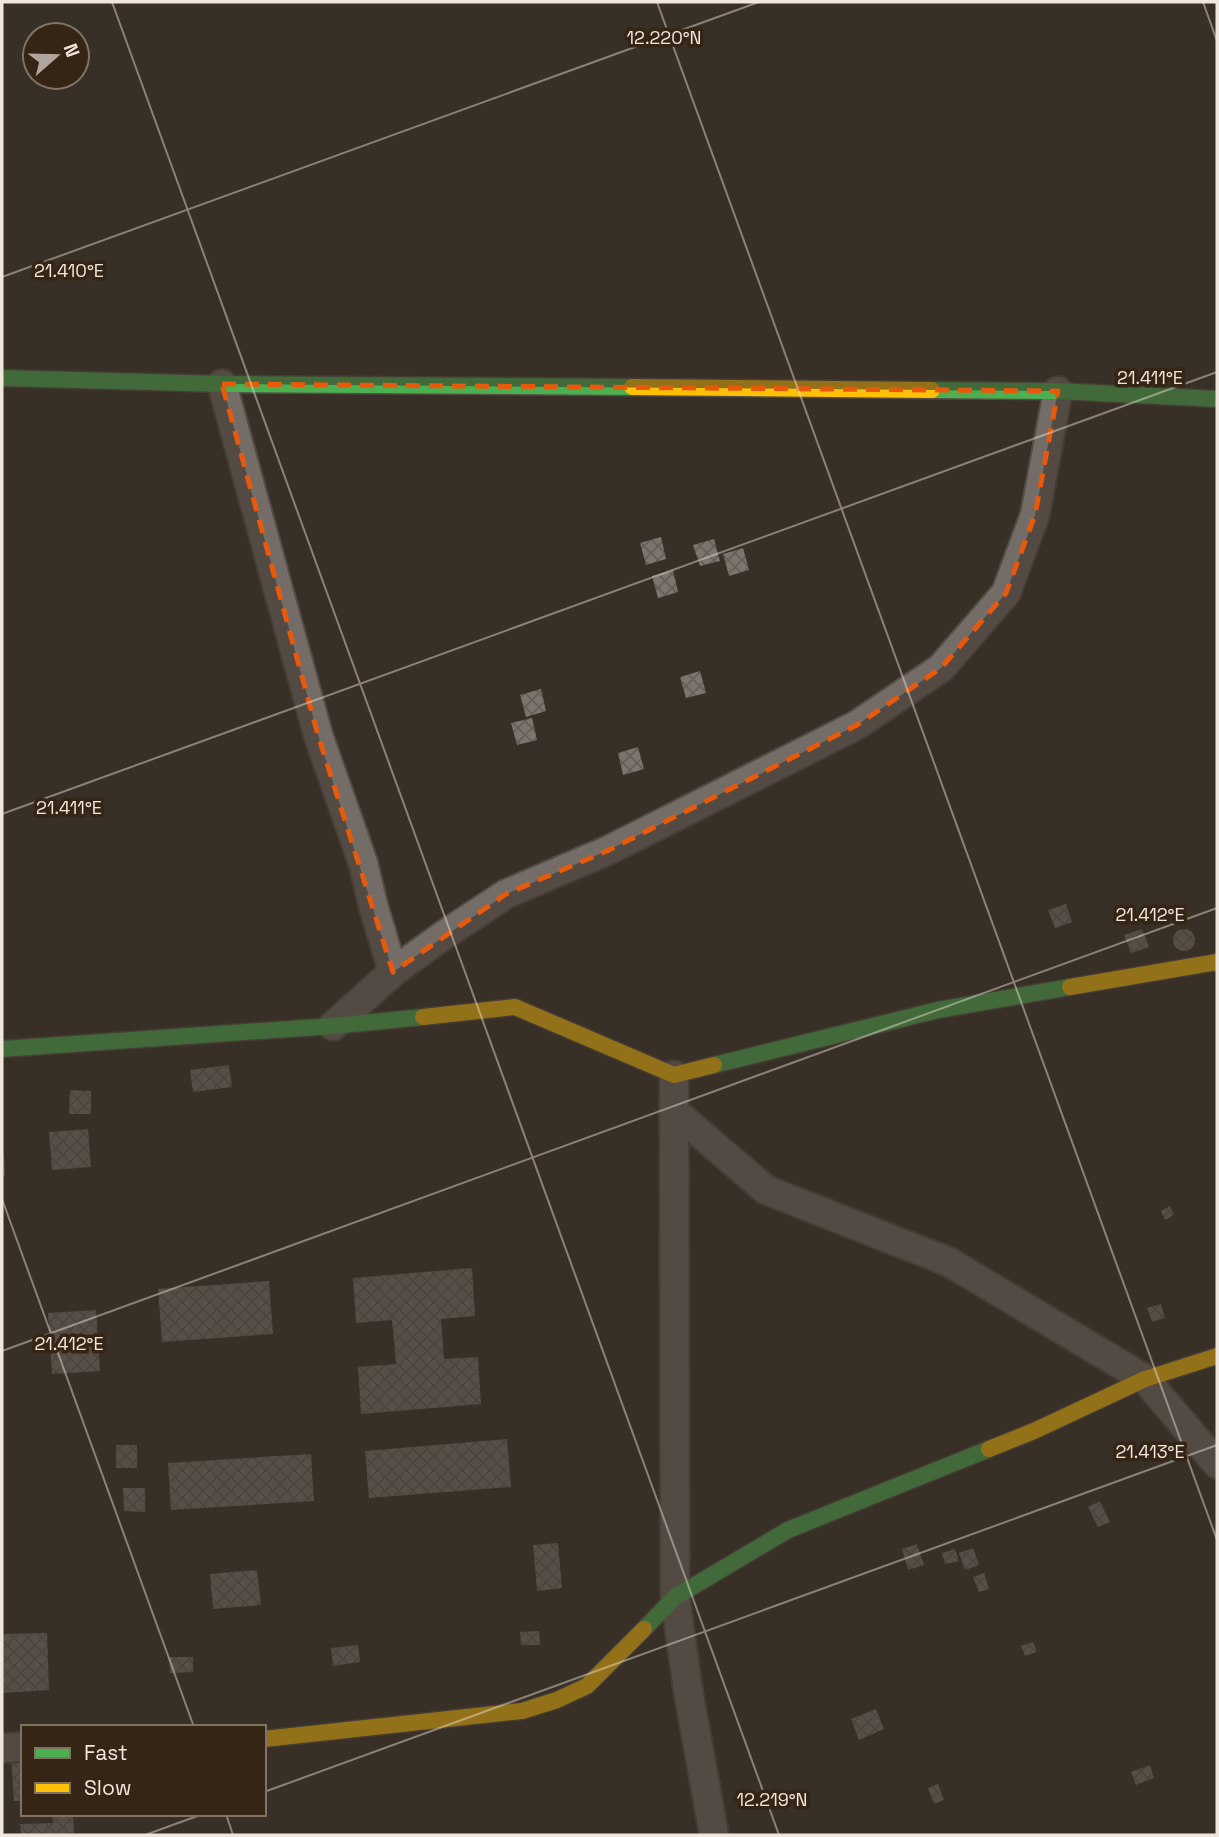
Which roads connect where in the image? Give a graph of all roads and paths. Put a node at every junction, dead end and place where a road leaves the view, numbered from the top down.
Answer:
1 (2, 378) edge
2 (222, 384) junction
3 (1058, 391) junction
4 (1217, 400) edge
5 (1217, 962) edge
6 (393, 972) junction
7 (333, 1026) junction
8 (2, 1049) edge
9 (674, 1075) junction
10 (674, 1111) junction
11 (1217, 1356) edge
12 (1145, 1379) junction
13 (1217, 1464) edge
14 (675, 1597) junction
15 (266, 1739) edge
16 (21, 1747) edge
17 (2, 1748) edge
18 (714, 1835) edge

1 - 2 street
2 - 3 street
2 - 6 street
3 - 4 street
3 - 6 street
5 - 9 street
6 - 7 street
7 - 8 street
7 - 9 street
9 - 10 street
10 - 12 street
10 - 14 street
11 - 12 street
12 - 13 street
12 - 14 street
14 - 15 street
14 - 18 street
16 - 17 street

